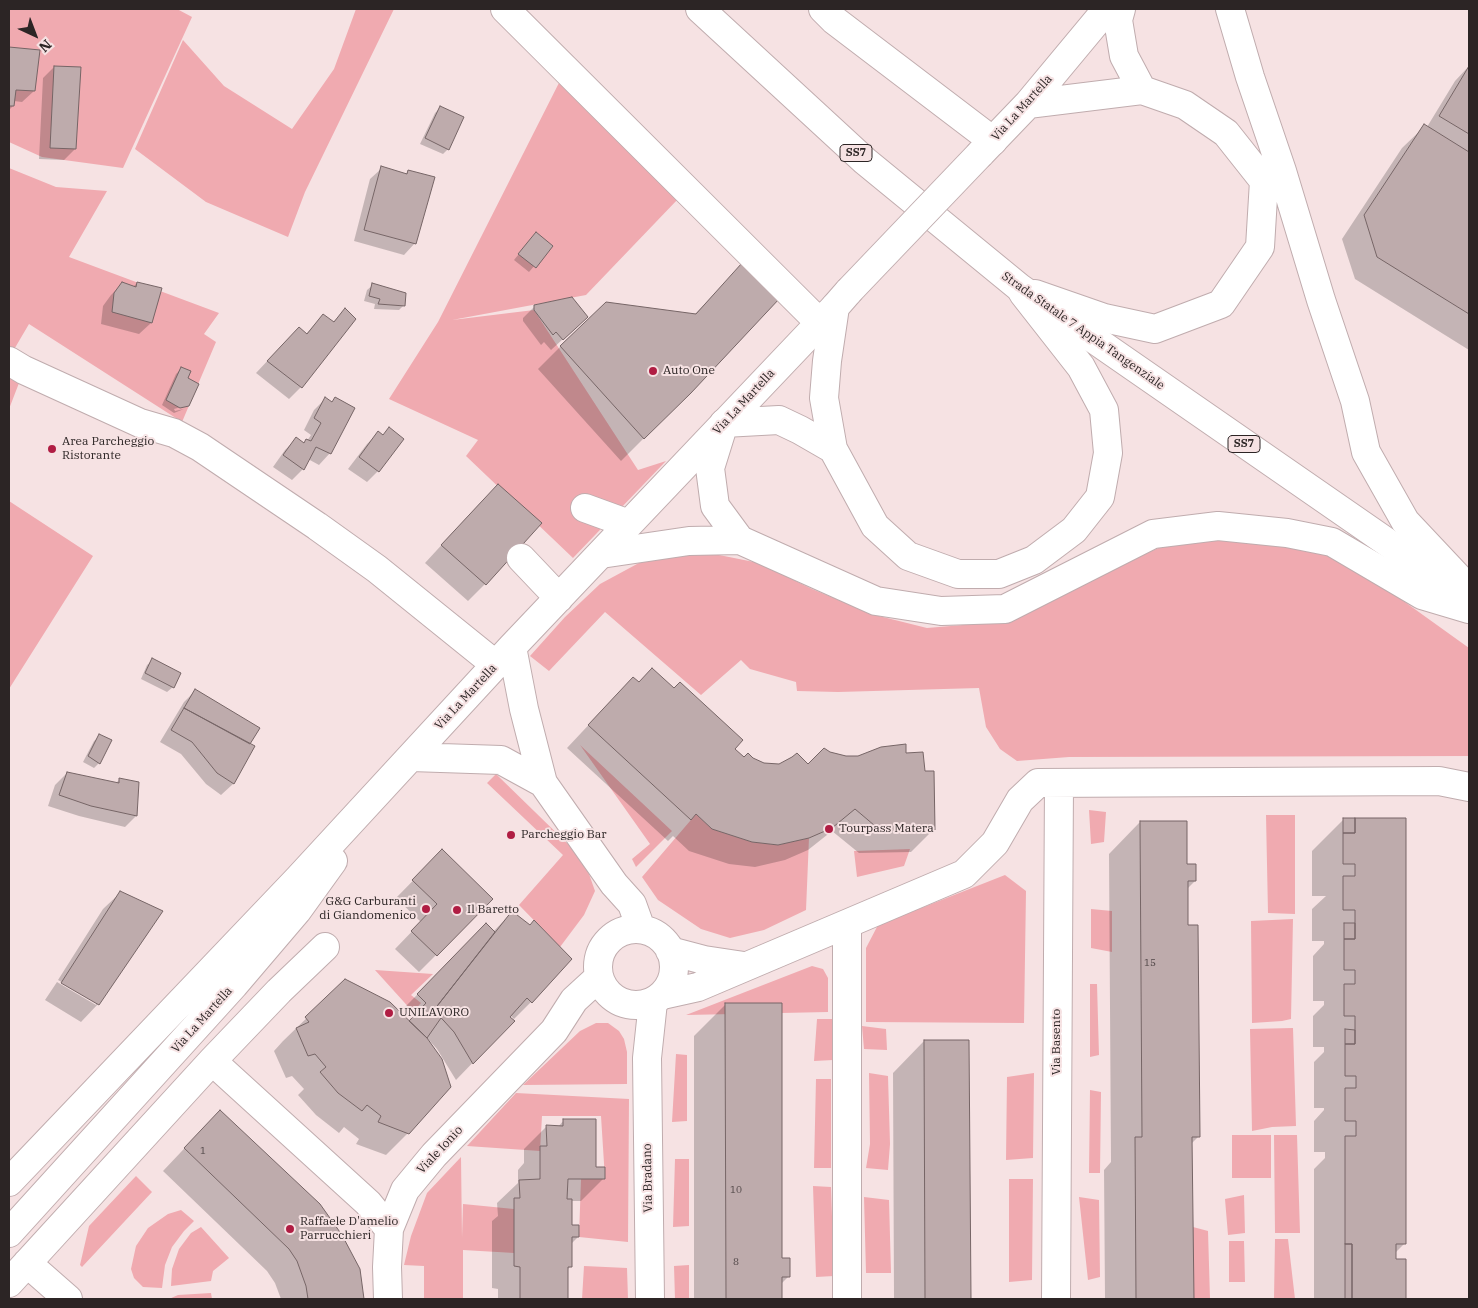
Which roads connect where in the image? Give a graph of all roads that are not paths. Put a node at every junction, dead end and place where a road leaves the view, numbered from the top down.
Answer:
1 (505, 9) edge
2 (700, 9) edge
3 (823, 9) edge
4 (1106, 9) edge
5 (1121, 9) edge
6 (1225, 13) edge
7 (1142, 90) junction
8 (1028, 104) junction
9 (987, 148) junction
10 (1020, 288) junction
11 (834, 306) junction
12 (9, 361) edge
13 (724, 423) junction
14 (833, 449) junction
15 (584, 508) dead end
16 (629, 524) junction
17 (740, 540) junction
18 (601, 554) junction
19 (521, 558) dead end
20 (1469, 589) edge
21 (559, 598) junction
22 (1469, 599) edge
23 (1469, 609) edge
24 (504, 656) junction
25 (412, 757) junction
26 (544, 783) junction
27 (1059, 784) junction
28 (1469, 787) edge
29 (378, 792) junction
30 (614, 884) junction
31 (847, 924) junction
32 (641, 929) junction
33 (606, 942) junction
34 (325, 947) dead end
35 (670, 951) junction
36 (744, 966) junction
37 (632, 996) junction
38 (212, 1062) junction
39 (9, 1182) edge
40 (389, 1229) junction
41 (9, 1233) edge
42 (27, 1263) junction
43 (9, 1283) edge
44 (68, 1299) edge
45 (388, 1299) edge
46 (650, 1299) edge
47 (848, 1299) edge
48 (1056, 1299) edge

1 - 11 main road
2 - 10 main road, Strada Statale 7 Appia Tangenziale / SS7
3 - 9 main road
4 - 8 main road, Via La Martella
5 - 7 main road
6 - 20 main road
7 - 8 main road
7 - 10 main road
8 - 9 main road, Via La Martella
9 - 11 main road, Via La Martella, bridge
10 - 14 main road
10 - 22 main road, Strada Statale 7 Appia Tangenziale / SS7
11 - 13 main road, Via La Martella
11 - 14 main road
12 - 24 main road
13 - 14 main road
13 - 16 main road, Via La Martella
13 - 17 main road
15 - 16 main road
16 - 18 main road, Via La Martella
17 - 18 main road
17 - 23 main road
18 - 21 main road, Via La Martella
19 - 21 main road
21 - 24 main road, Via La Martella
24 - 25 main road, Via La Martella
24 - 26 main road
25 - 26 main road
25 - 29 main road, Via La Martella
26 - 30 main road
27 - 28 main road
27 - 31 main road
27 - 48 main road, Via Basento
29 - 39 main road, Via La Martella
29 - 41 main road, Via La Martella
30 - 32 main road
30 - 33 main road
31 - 36 main road
31 - 47 main road
32 - 33 main road
32 - 35 main road
33 - 37 main road
34 - 38 main road
35 - 36 main road
35 - 37 main road
36 - 37 main road
37 - 40 main road, Viale Ionio
37 - 46 main road, Via Bradano
38 - 40 main road
38 - 42 main road
40 - 45 main road, Viale Ionio
42 - 43 main road
42 - 44 main road

